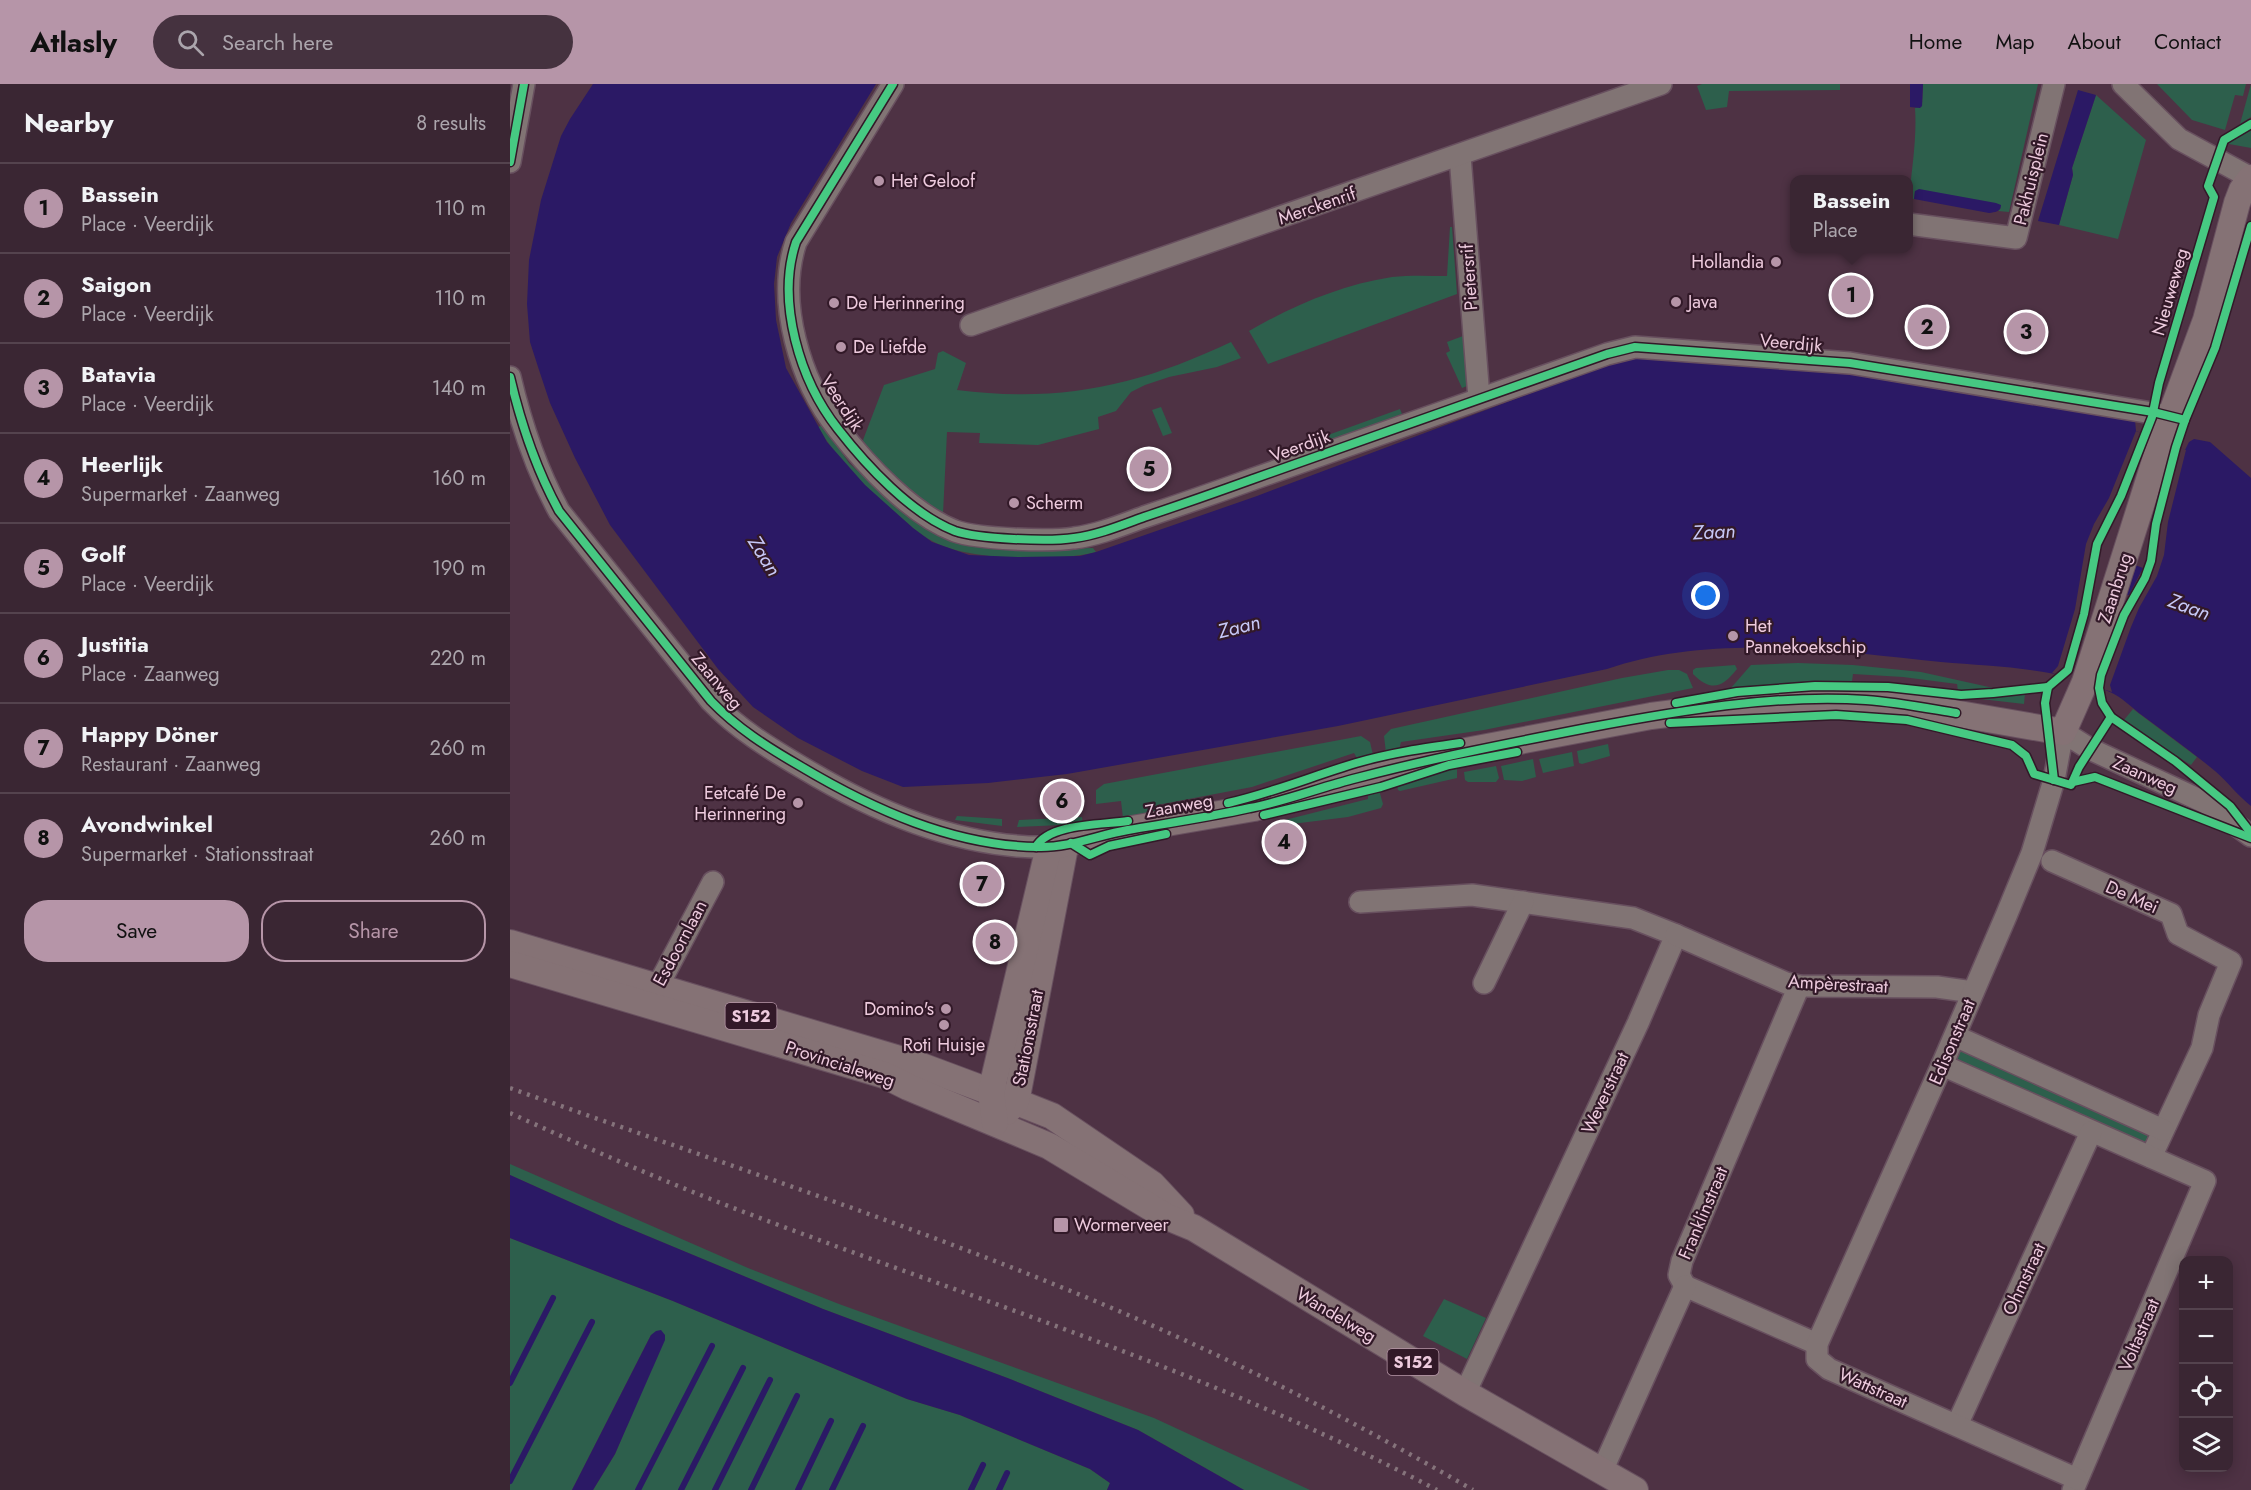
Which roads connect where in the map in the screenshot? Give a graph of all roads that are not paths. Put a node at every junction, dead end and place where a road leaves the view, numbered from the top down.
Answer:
1 (524, 84) edge
2 (893, 84) edge
3 (1661, 84) edge
4 (2054, 84) edge
5 (2123, 84) edge
6 (1460, 156) junction
7 (510, 162) edge
8 (2251, 178) edge
9 (1913, 225) edge
10 (972, 325) dead end
11 (510, 377) edge
12 (1479, 398) junction
13 (2162, 414) junction
14 (2063, 732) junction
15 (2251, 836) edge
16 (1057, 845) junction
17 (2052, 861) dead end
18 (713, 882) dead end
19 (1523, 902) junction
20 (1360, 903) dead end
21 (1676, 935) junction
22 (510, 943) edge
23 (510, 964) edge
24 (1484, 983) dead end
25 (1799, 986) junction
26 (1973, 992) junction
27 (653, 996) junction
28 (1955, 1036) junction
29 (1942, 1065) junction
30 (991, 1092) junction
31 (1016, 1102) junction
32 (994, 1123) junction
33 (2163, 1130) junction
34 (2091, 1132) junction
35 (2151, 1157) junction
36 (1194, 1228) junction
37 (1685, 1286) junction
38 (1817, 1344) junction
39 (1465, 1392) junction
40 (1957, 1425) junction
41 (1602, 1471) junction
42 (2075, 1485) edge
43 (1635, 1490) edge

1 - 7 street
2 - 12 street, Veerdijk
3 - 6 street, Merckenrif
4 - 9 street, Pakhuisplein
5 - 8 street
6 - 10 street, Merckenrif
6 - 12 street, Pietersrif
8 - 13 main road
11 - 16 street, Zaanweg
12 - 13 street, Veerdijk
13 - 14 main road, Zaanbrug
14 - 15 street, Zaanweg
14 - 16 main road, Zaanweg
14 - 26 street, Edisonstraat
16 - 30 main road, Stationsstraat
16 - 31 main road, Stationsstraat
17 - 33 street, De Mei
18 - 27 street, Esdoornlaan
19 - 20 street
19 - 21 street
19 - 24 street
21 - 25 street, Ampèrestraat
21 - 39 street, Weverstraat
22 - 27 main road, Provincialeweg / S152
23 - 27 main road, Provincialeweg / S152
25 - 26 street, Ampèrestraat
25 - 37 street, Franklinstraat
26 - 28 street, Edisonstraat
27 - 30 main road, Provincialeweg / S152
27 - 32 main road, Provincialeweg / S152
28 - 29 street, Edisonstraat
28 - 33 street
29 - 34 street
29 - 38 street, Edisonstraat
30 - 31 main road, Wandelweg / S152
30 - 32 main road, Stationsstraat
31 - 32 main road, Stationsstraat
31 - 36 main road, Wandelweg / S152
32 - 36 main road, Wandelweg / S152
33 - 35 street
34 - 35 street
34 - 40 street, Ohmstraat
35 - 42 street, Voltastraat
36 - 39 main road, Wandelweg / S152
37 - 38 street
37 - 41 street, Franklinstraat
38 - 40 street, Wattstraat
39 - 41 main road, Wandelweg / S152
40 - 42 street, Wattstraat
41 - 43 main road, Wandelweg / S152

